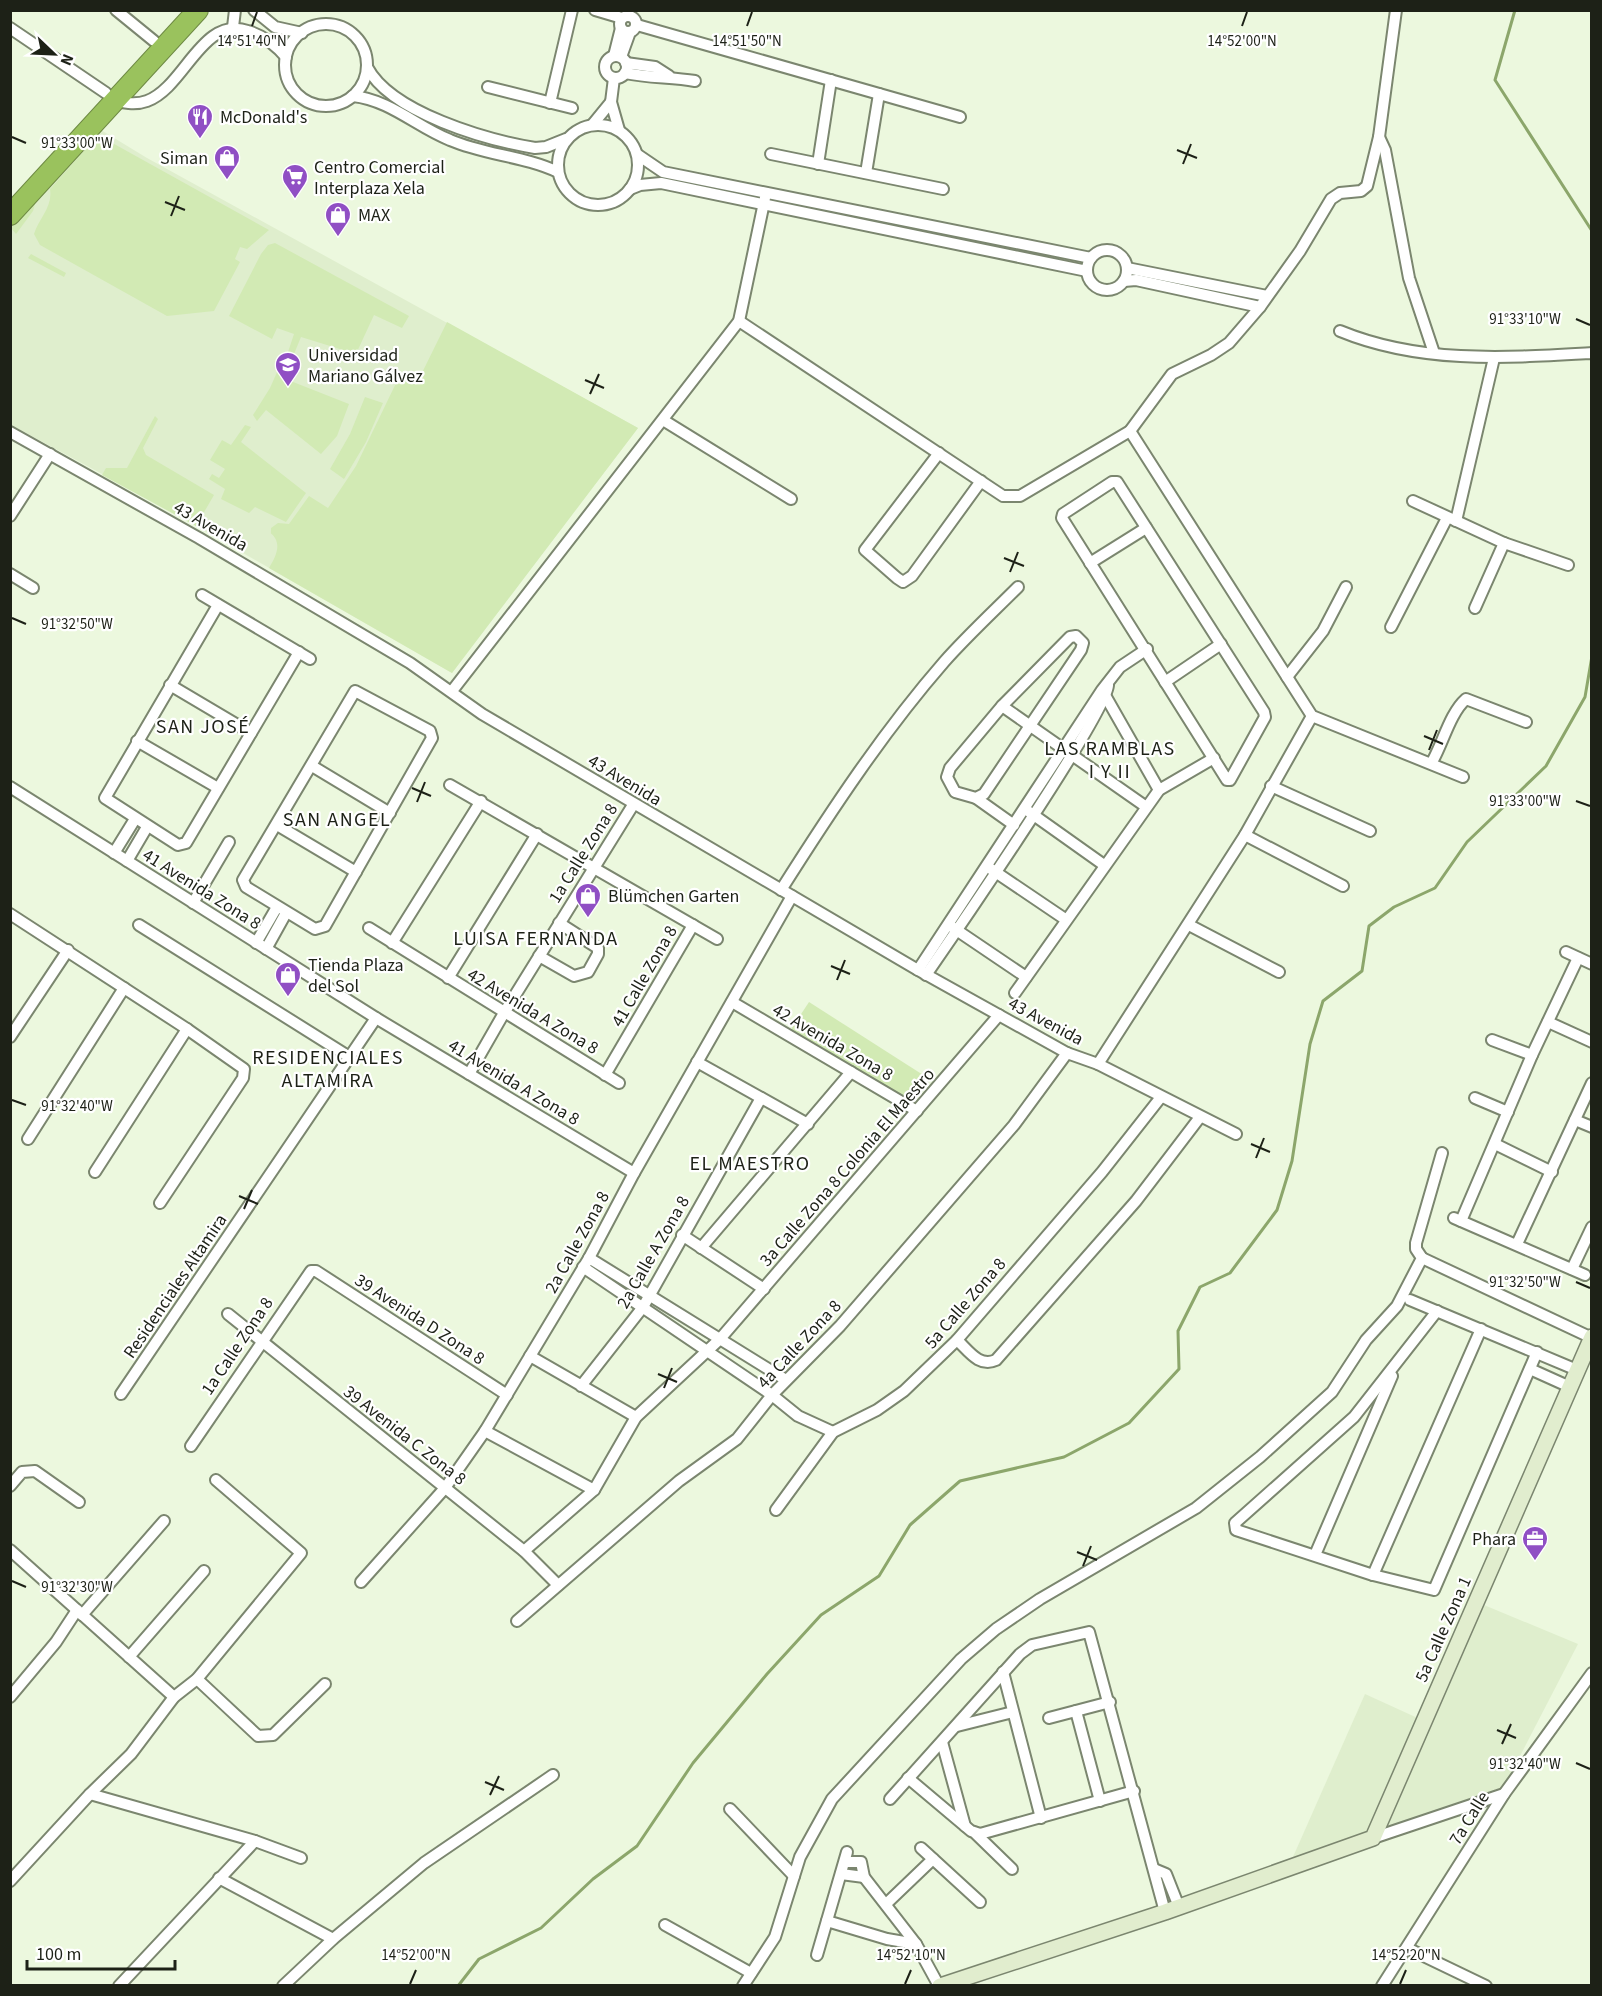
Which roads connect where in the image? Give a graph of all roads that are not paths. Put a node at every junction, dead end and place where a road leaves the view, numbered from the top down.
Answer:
1 (116, 10) edge
2 (181, 10) edge
3 (198, 10) edge
4 (235, 10) edge
5 (254, 10) edge
6 (572, 10) edge
7 (595, 10) edge
8 (1396, 10) edge
9 (628, 26) junction
10 (233, 27) junction
11 (10, 28) edge
12 (302, 33) junction
13 (154, 41) junction
14 (286, 57) junction
15 (622, 62) junction
16 (367, 67) junction
17 (614, 78) junction
18 (831, 80) junction
19 (695, 81) dead end
20 (488, 87) dead end
21 (879, 94) junction
22 (353, 96) junction
23 (111, 97) junction
24 (611, 102) junction
25 (549, 103) junction
26 (572, 108) dead end
27 (960, 117) dead end
28 (593, 124) junction
29 (619, 130) junction
30 (1378, 137) junction
31 (566, 139) junction
32 (771, 154) dead end
33 (638, 155) junction
34 (818, 164) junction
35 (558, 172) junction
36 (866, 173) junction
37 (630, 189) junction
38 (943, 189) dead end
39 (766, 193) junction
40 (10, 199) edge
41 (764, 205) junction
42 (10, 215) edge
43 (1091, 258) junction
44 (1127, 268) junction
45 (1087, 271) junction
46 (1124, 281) junction
47 (1267, 296) junction
48 (1260, 307) junction
49 (739, 321) junction
50 (1340, 331) dead end
51 (1434, 353) junction
52 (1592, 353) edge
53 (1494, 358) junction
54 (663, 420) junction
55 (1130, 431) junction
56 (10, 432) edge
57 (939, 453) junction
58 (50, 454) junction
59 (981, 481) junction
60 (791, 499) dead end
61 (1413, 501) dead end
62 (10, 516) edge
63 (1452, 519) junction
64 (1146, 528) junction
65 (1504, 543) junction
66 (1090, 563) junction
67 (1568, 565) dead end
68 (10, 574) edge
69 (1018, 587) dead end
70 (1346, 587) dead end
71 (33, 588) dead end
72 (202, 596) dead end
73 (218, 604) junction
74 (1475, 608) dead end
75 (1391, 627) dead end
76 (1221, 644) junction
77 (1147, 650) junction
78 (299, 652) junction
79 (310, 659) dead end
80 (1287, 677) junction
81 (1165, 682) junction
82 (1108, 684) junction
83 (170, 685) junction
84 (452, 692) junction
85 (1106, 697) junction
86 (1002, 706) junction
87 (1312, 716) junction
88 (1526, 722) dead end
89 (1030, 726) junction
90 (251, 733) junction
91 (137, 741) junction
92 (1067, 752) junction
93 (1214, 758) junction
94 (1432, 762) junction
95 (312, 766) junction
96 (1462, 777) dead end
97 (450, 785) dead end
98 (1271, 786) junction
99 (10, 787) edge
100 (218, 788) junction
101 (1159, 789) junction
102 (976, 798) junction
103 (480, 801) junction
104 (633, 805) junction
105 (1145, 806) junction
106 (1029, 811) junction
107 (390, 813) junction
108 (135, 819) junction
109 (277, 825) junction
110 (1014, 825) junction
111 (147, 827) junction
112 (1370, 831) dead end
113 (537, 834) junction
114 (1245, 835) junction
115 (229, 842) dead end
116 (114, 853) junction
117 (127, 861) junction
118 (1104, 865) junction
119 (593, 868) junction
120 (991, 869) junction
121 (356, 872) junction
122 (1343, 886) dead end
123 (781, 890) junction
124 (792, 896) junction
125 (194, 903) junction
126 (282, 910) junction
127 (10, 914) edge
128 (1065, 919) junction
129 (559, 924) junction
130 (139, 925) dead end
131 (693, 925) junction
132 (1189, 925) junction
133 (952, 927) junction
134 (369, 928) dead end
135 (717, 939) dead end
136 (392, 943) junction
137 (261, 946) junction
138 (68, 950) junction
139 (1566, 952) dead end
140 (539, 956) junction
141 (1578, 958) junction
142 (1592, 964) edge
143 (1279, 972) dead end
144 (922, 973) junction
145 (1026, 977) junction
146 (448, 978) junction
147 (124, 988) junction
148 (1015, 993) dead end
149 (732, 1002) junction
150 (504, 1013) junction
151 (999, 1015) junction
152 (376, 1018) junction
153 (1548, 1022) junction
154 (187, 1029) junction
155 (10, 1038) edge
156 (1492, 1040) dead end
157 (1592, 1042) edge
158 (1067, 1053) junction
159 (1532, 1055) junction
160 (351, 1058) junction
161 (697, 1062) junction
162 (1098, 1064) junction
163 (851, 1072) junction
164 (469, 1074) junction
165 (605, 1075) junction
166 (619, 1083) dead end
167 (1592, 1083) edge
168 (1161, 1097) junction
169 (761, 1098) junction
170 (1475, 1098) dead end
171 (1588, 1102) edge
172 (917, 1111) junction
173 (1508, 1112) junction
174 (1200, 1117) junction
175 (1575, 1120) junction
176 (808, 1125) junction
177 (1592, 1127) edge
178 (1236, 1134) dead end
179 (28, 1139) dead end
180 (1495, 1144) junction
181 (1442, 1153) dead end
182 (95, 1172) dead end
183 (1552, 1172) junction
184 (634, 1173) junction
185 (160, 1203) dead end
186 (1592, 1227) edge
187 (682, 1235) junction
188 (1518, 1244) junction
189 (701, 1248) junction
190 (1422, 1258) junction
191 (586, 1262) junction
192 (1572, 1269) junction
193 (316, 1271) joint
194 (1585, 1275) dead end
195 (764, 1289) junction
196 (650, 1294) junction
197 (1410, 1300) dead end
198 (643, 1307) junction
199 (1437, 1311) junction
200 (228, 1314) dead end
201 (1481, 1329) junction
202 (1591, 1338) edge
203 (720, 1339) junction
204 (957, 1340) junction
205 (260, 1341) junction
206 (708, 1351) junction
207 (1537, 1352) junction
208 (530, 1356) junction
209 (1552, 1359) junction
210 (1397, 1365) junction
211 (1530, 1369) junction
212 (1577, 1370) junction
213 (1545, 1376) junction
214 (786, 1380) junction
215 (581, 1386) junction
216 (1570, 1387) junction
217 (121, 1394) dead end
218 (507, 1395) junction
219 (772, 1395) junction
220 (636, 1417) junction
221 (485, 1431) junction
222 (833, 1432) junction
223 (191, 1446) dead end
224 (216, 1480) dead end
225 (10, 1486) edge
226 (445, 1488) junction
227 (594, 1490) junction
228 (79, 1502) dead end
229 (776, 1510) dead end
230 (164, 1521) dead end
231 (10, 1550) edge
232 (524, 1551) junction
233 (1315, 1555) junction
234 (204, 1571) dead end
235 (1373, 1575) junction
236 (361, 1582) dead end
237 (558, 1585) junction
238 (79, 1612) junction
239 (518, 1621) dead end
240 (129, 1658) junction
241 (1003, 1672) junction
242 (1592, 1673) edge
243 (197, 1679) junction
244 (325, 1684) dead end
245 (174, 1696) junction
246 (10, 1697) edge
247 (1110, 1702) junction
248 (1076, 1711) junction
249 (1013, 1712) junction
250 (1049, 1718) dead end
251 (957, 1726) junction
252 (942, 1742) junction
253 (553, 1775) dead end
254 (908, 1778) junction
255 (1134, 1791) junction
256 (90, 1794) junction
257 (1504, 1794) junction
258 (890, 1799) dead end
259 (1100, 1801) junction
260 (730, 1809) dead end
261 (1041, 1818) junction
262 (965, 1827) junction
263 (976, 1834) junction
264 (1373, 1838) junction
265 (255, 1841) junction
266 (921, 1848) dead end
267 (301, 1858) dead end
268 (933, 1859) junction
269 (1012, 1869) dead end
270 (1154, 1869) junction
271 (841, 1874) junction
272 (794, 1876) junction
273 (864, 1877) junction
274 (219, 1878) junction
275 (10, 1881) edge
276 (980, 1902) dead end
277 (886, 1904) junction
278 (1179, 1907) junction
279 (1165, 1912) junction
280 (827, 1921) junction
281 (665, 1925) dead end
282 (333, 1939) junction
283 (916, 1944) junction
284 (1407, 1948) junction
285 (817, 1955) dead end
286 (751, 1973) junction
287 (119, 1986) edge
288 (283, 1986) edge
289 (743, 1986) edge
290 (940, 1986) edge
291 (1382, 1986) edge
292 (1486, 1986) edge

1 - 13 street
2 - 13 highway
3 - 23 highway
4 - 10 street
5 - 12 street
6 - 25 street
7 - 9 street
8 - 30 street
9 - 15 street
9 - 18 street
10 - 14 street
10 - 23 street
11 - 23 street
12 - 14 street
12 - 16 street
13 - 23 highway
14 - 22 street
15 - 17 street
15 - 17 street
15 - 19 street
16 - 22 street
16 - 31 street
17 - 24 street
18 - 21 street
18 - 34 street
20 - 25 street
21 - 27 street
21 - 36 street
22 - 35 street
23 - 40 highway
23 - 42 highway
24 - 28 street
24 - 29 street
25 - 26 street
28 - 29 street
28 - 31 street
29 - 33 street
30 - 47 street
30 - 51 street
31 - 35 street
32 - 34 street
33 - 37 street
33 - 39 street
34 - 36 street
35 - 37 street
36 - 38 street
37 - 41 street
39 - 41 street
39 - 43 street
41 - 45 street
41 - 49 street
43 - 44 street
43 - 45 street
44 - 46 street
44 - 47 street
45 - 46 street
46 - 48 street
47 - 48 street
48 - 55 street
49 - 54 street
49 - 57 street
50 - 51 street
51 - 53 street
52 - 53 street
53 - 63 street
54 - 60 street
54 - 84 street
55 - 59 street
55 - 80 street
56 - 58 street, 43 Avenida
57 - 59 street
57 - 59 street
58 - 62 street
58 - 84 street, 43 Avenida
61 - 63 street
63 - 65 street
63 - 75 street
64 - 66 street
64 - 66 street
64 - 76 street
65 - 67 street
65 - 74 street
66 - 77 street
68 - 71 street
69 - 123 street
70 - 80 street
72 - 73 street
73 - 78 street
73 - 83 street
76 - 81 street
76 - 93 street
77 - 81 street
77 - 82 street
78 - 79 street
78 - 90 street
80 - 87 street
81 - 93 street
82 - 85 street
82 - 92 street
83 - 90 street
83 - 91 street
84 - 104 street, 43 Avenida
85 - 92 street
85 - 101 street
86 - 89 street
86 - 89 street
86 - 102 street
87 - 94 street
87 - 98 street
88 - 94 street
89 - 92 street
89 - 102 street
90 - 100 street
91 - 100 street
91 - 108 street
92 - 105 street
92 - 106 street
93 - 101 street
94 - 96 street
95 - 107 street
95 - 107 street
95 - 109 street
97 - 103 street
98 - 112 street
98 - 114 street
99 - 116 street, 41 Avenida Zona 8
100 - 111 street
101 - 105 street
102 - 110 street
103 - 113 street
103 - 136 street
104 - 119 street, 1a Calle Zona 8
104 - 123 street, 43 Avenida
105 - 118 street
106 - 110 street
106 - 118 street
106 - 120 street
107 - 121 street
108 - 111 street
108 - 116 street
109 - 121 street
109 - 126 street
110 - 120 street
111 - 117 street
113 - 119 street
113 - 146 street
114 - 122 street
114 - 132 street
115 - 125 street
116 - 117 street, 41 Avenida Zona 8
117 - 125 street, 41 Avenida Zona 8
118 - 128 street
119 - 129 street, 1a Calle Zona 8
119 - 131 street
120 - 128 street
120 - 133 street
121 - 126 street
123 - 124 street, 43 Avenida
124 - 144 street, 43 Avenida
124 - 149 street, 2a Calle Zona 8
125 - 137 street, 41 Avenida Zona 8
126 - 137 street
127 - 138 street
128 - 145 street
129 - 140 street, 1a Calle Zona 8
129 - 140 street
130 - 160 street
131 - 135 street
131 - 165 street, 41 Calle Zona 8
132 - 143 street
132 - 162 street
133 - 144 street
133 - 145 street
134 - 136 street, 42 Avenida A Zona 8
136 - 146 street, 42 Avenida A Zona 8
137 - 152 street, 41 Avenida Zona 8
138 - 147 street
138 - 155 street
139 - 141 street
140 - 150 street, 1a Calle Zona 8
141 - 142 street
141 - 153 street
144 - 151 street, 43 Avenida
145 - 148 street
146 - 150 street, 42 Avenida A Zona 8
147 - 154 street
147 - 179 street
149 - 161 street, 2a Calle Zona 8
149 - 163 street, 42 Avenida Zona 8
150 - 164 street, 1a Calle Zona 8
150 - 165 street, 42 Avenida A Zona 8
151 - 158 street, 43 Avenida
151 - 172 street, 3a Calle Zona 8 Colonia El Maestro
152 - 160 street, Residenciales Altamira
152 - 164 street, 41 Avenida A Zona 8
153 - 157 street
153 - 159 street
154 - 182 street
154 - 185 street
156 - 159 street
158 - 162 street, 43 Avenida
158 - 214 street, 4a Calle Zona 8
159 - 173 street
160 - 217 street, Residenciales Altamira
161 - 169 street
161 - 184 street, 2a Calle Zona 8
162 - 168 street, 43 Avenida
163 - 172 street, 42 Avenida Zona 8
163 - 176 street
164 - 184 street, 41 Avenida A Zona 8
165 - 166 street, 42 Avenida A Zona 8
167 - 171 street
168 - 174 street, 43 Avenida
168 - 204 street, 5a Calle Zona 8
169 - 176 street
169 - 187 street, 2a Calle A Zona 8
170 - 173 street
171 - 175 street
172 - 195 street, 3a Calle Zona 8 Colonia El Maestro
173 - 180 street
174 - 178 street, 43 Avenida
174 - 204 street
175 - 177 street
175 - 183 street
176 - 189 street
180 - 183 street
180 - 188 street
181 - 190 street
183 - 188 street
184 - 191 street, 2a Calle Zona 8
186 - 192 street
187 - 189 street
187 - 196 street, 2a Calle A Zona 8
188 - 192 street
189 - 195 street
190 - 202 street
190 - 272 street
191 - 196 street
191 - 198 street
191 - 208 street, 2a Calle Zona 8
192 - 194 street
193 - 205 street, 1a Calle Zona 8
193 - 218 street, 39 Avenida D Zona 8
195 - 203 street, 3a Calle Zona 8 Colonia El Maestro
196 - 198 street, 2a Calle A Zona 8
196 - 203 street
197 - 199 street
198 - 206 street
198 - 215 street, 2a Calle A Zona 8
199 - 201 street
199 - 210 street
200 - 205 street, 39 Avenida C Zona 8
201 - 207 street
201 - 235 street
202 - 212 street, 5a Calle Zona 1
203 - 206 street, 3a Calle Zona 8 Colonia El Maestro
203 - 214 street
204 - 222 street, 5a Calle Zona 8
205 - 223 street, 1a Calle Zona 8
205 - 226 street, 39 Avenida C Zona 8
206 - 219 street
206 - 220 street, 3a Calle Zona 8 Colonia El Maestro
207 - 209 street
207 - 211 street
208 - 215 street
208 - 218 street, 2a Calle Zona 8
209 - 212 street
209 - 213 street
210 - 233 street
210 - 233 street
211 - 213 street
211 - 235 street
212 - 216 street, 5a Calle Zona 1
213 - 216 street
214 - 219 street, 4a Calle Zona 8
215 - 220 street
216 - 264 street, 5a Calle Zona 1
218 - 221 street, 2a Calle Zona 8
219 - 222 street
219 - 237 street, 4a Calle Zona 8
220 - 227 street, 3a Calle Zona 8 Colonia El Maestro
221 - 226 street, 2a Calle Zona 8
221 - 227 street
222 - 229 street, 5a Calle Zona 8
224 - 243 street
225 - 228 street
226 - 232 street, 39 Avenida C Zona 8
226 - 236 street, 2a Calle Zona 8
227 - 232 street, 3a Calle Zona 8 Colonia El Maestro
230 - 238 street
231 - 238 street
232 - 237 street, 39 Avenida C Zona 8
233 - 235 street
234 - 240 street
237 - 239 street, 4a Calle Zona 8
238 - 240 street
238 - 246 street
240 - 245 street
241 - 247 street
241 - 249 street
241 - 251 street
242 - 257 street, 7a Calle
243 - 244 street
243 - 245 street
245 - 256 street
247 - 248 street
247 - 255 street
248 - 250 street
248 - 259 street
249 - 251 street
249 - 261 street
251 - 252 street
252 - 254 street
252 - 262 street
253 - 282 street
254 - 258 street
254 - 262 street
255 - 259 street
255 - 270 street
256 - 265 street
256 - 275 street
257 - 264 street
257 - 284 street, 7a Calle
259 - 261 street
260 - 272 street
261 - 263 street
262 - 263 street
263 - 269 street
264 - 278 street
265 - 267 street
265 - 274 street
266 - 268 street
268 - 276 street
268 - 277 street
270 - 278 street
270 - 279 street
271 - 273 street
271 - 273 street
271 - 280 street
272 - 286 street
273 - 277 street
274 - 282 street
274 - 287 street
277 - 283 street
278 - 279 street
279 - 290 street
280 - 283 street
280 - 285 street
281 - 286 street
282 - 288 street
283 - 290 street
284 - 291 street, 7a Calle
284 - 292 street
286 - 289 street

